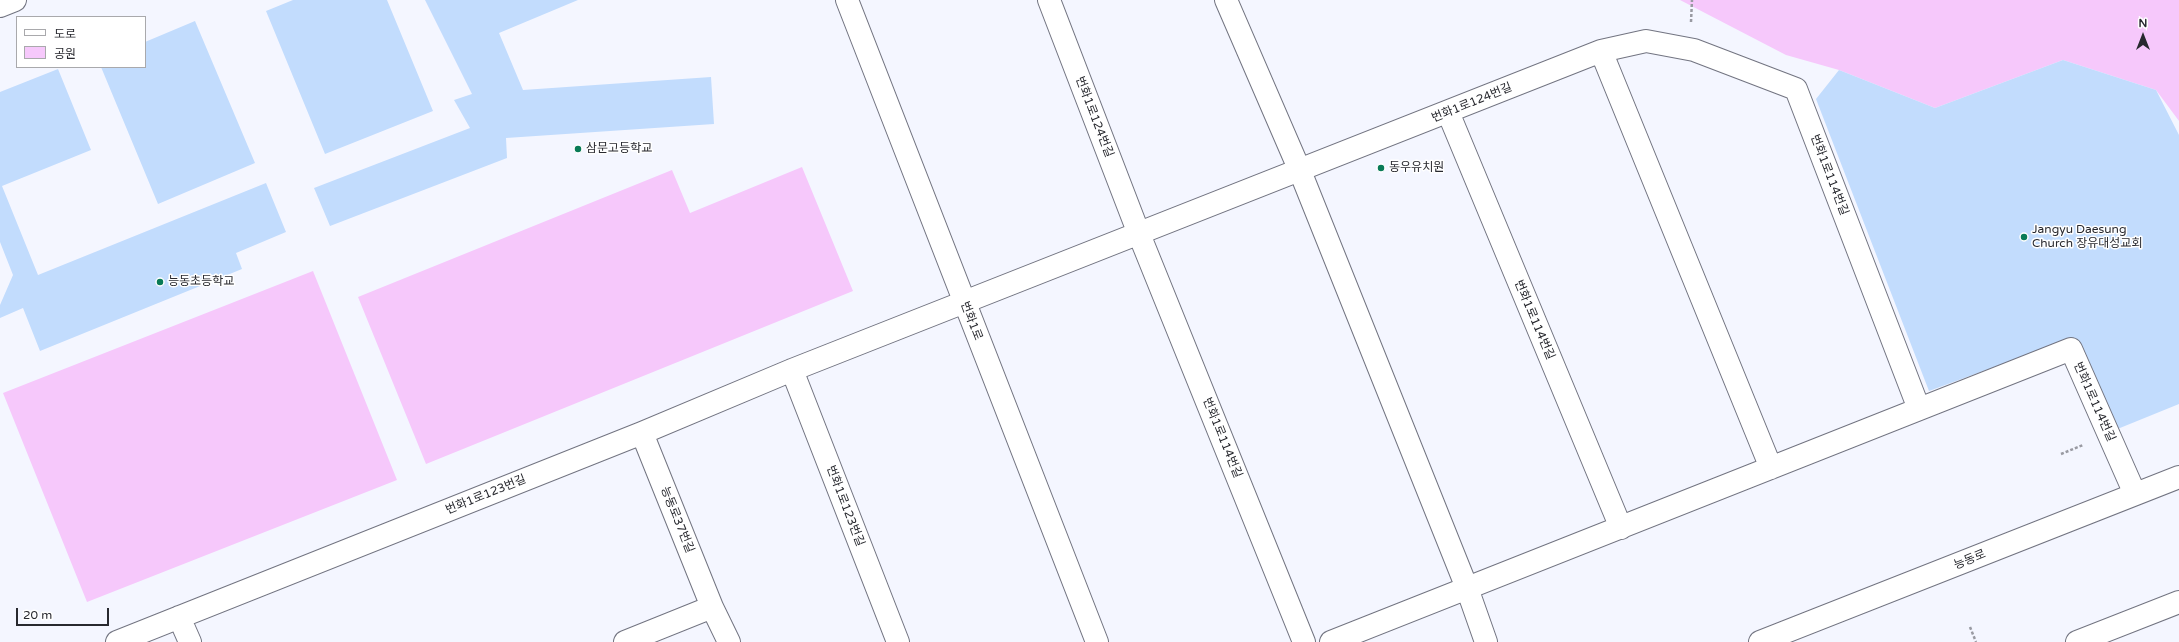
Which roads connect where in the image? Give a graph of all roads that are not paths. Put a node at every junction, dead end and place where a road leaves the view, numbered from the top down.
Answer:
1 (15, 0) edge
2 (847, 0) edge
3 (1049, 0) edge
4 (1226, 0) edge
5 (0, 6) edge
6 (1646, 41) joint
7 (1601, 51) junction
8 (1448, 112) junction
9 (1300, 171) junction
10 (1139, 234) junction
11 (964, 303) junction
12 (792, 370) junction
13 (1919, 409) junction
14 (642, 433) junction
15 (1771, 468) junction
16 (2179, 477) edge
17 (2135, 494) junction
18 (1621, 528) junction
19 (1467, 588) junction
20 (2179, 602) edge
21 (712, 607) junction
22 (179, 616) junction
23 (117, 642) edge
24 (190, 642) edge
25 (625, 642) edge
26 (729, 642) edge
27 (898, 642) edge
28 (1097, 642) edge
29 (1304, 642) edge
30 (1331, 642) edge
31 (1486, 642) edge
32 (1760, 642) edge
33 (2077, 642) edge

1 - 5 street
2 - 11 street, 번화1로
3 - 10 street, 번화1로124번길
4 - 9 street
6 - 7 street, 번화1로124번길
6 - 13 street, 번화1로114번길
7 - 8 street, 번화1로124번길
7 - 15 street
8 - 9 street, 번화1로124번길
8 - 18 street, 번화1로114번길
9 - 10 street, 번화1로124번길
9 - 19 street
10 - 11 street, 번화1로124번길
10 - 29 street, 번화1로114번길
11 - 12 street, 번화1로123번길
11 - 28 street, 번화1로
12 - 14 street, 번화1로123번길
12 - 27 street, 번화1로123번길
13 - 15 street, 번화1로114번길
13 - 17 street, 번화1로114번길
14 - 21 street, 능동로37번길
14 - 22 street, 번화1로123번길
15 - 18 street, 번화1로114번길
16 - 17 street, 능동로
17 - 32 street, 능동로
18 - 19 street, 번화1로114번길
19 - 30 street, 번화1로114번길
19 - 31 street
20 - 33 street
21 - 25 street
21 - 26 street, 능동로37번길
22 - 23 street, 번화1로123번길
22 - 24 street

